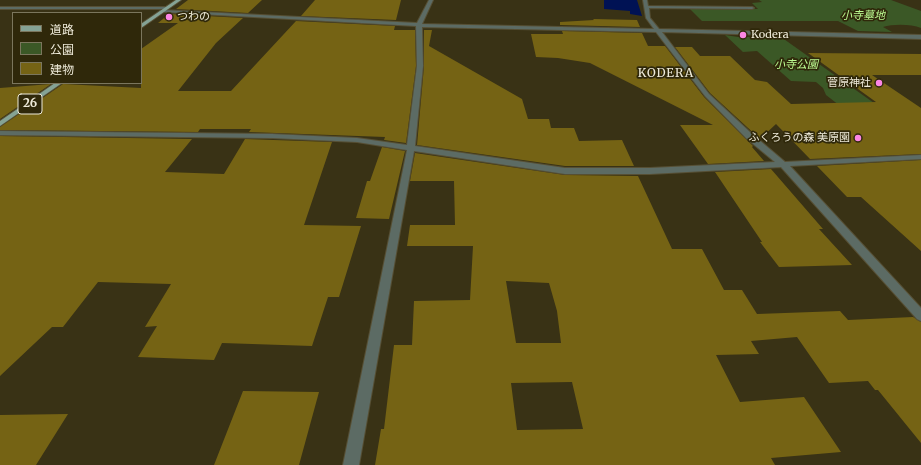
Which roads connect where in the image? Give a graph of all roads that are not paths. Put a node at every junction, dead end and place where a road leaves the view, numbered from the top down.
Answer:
1 (179, 0) edge
2 (431, 0) edge
3 (645, 0) edge
4 (646, 7) junction
5 (0, 8) edge
6 (752, 8) dead end
7 (165, 10) junction
8 (142, 25) edge
9 (419, 25) junction
10 (656, 30) junction
11 (921, 36) edge
12 (58, 84) edge
13 (0, 124) edge
14 (0, 133) edge
15 (411, 148) junction
16 (921, 157) edge
17 (784, 165) junction
18 (921, 316) edge
19 (351, 465) edge

1 - 7 main road
2 - 9 street
3 - 4 street
4 - 6 street
4 - 10 street
5 - 7 street
7 - 8 main road
7 - 9 street
9 - 10 street
9 - 15 street
10 - 11 street
10 - 17 street
12 - 13 main road, 26
14 - 15 street
15 - 17 street
15 - 19 street
16 - 17 street
17 - 18 street

